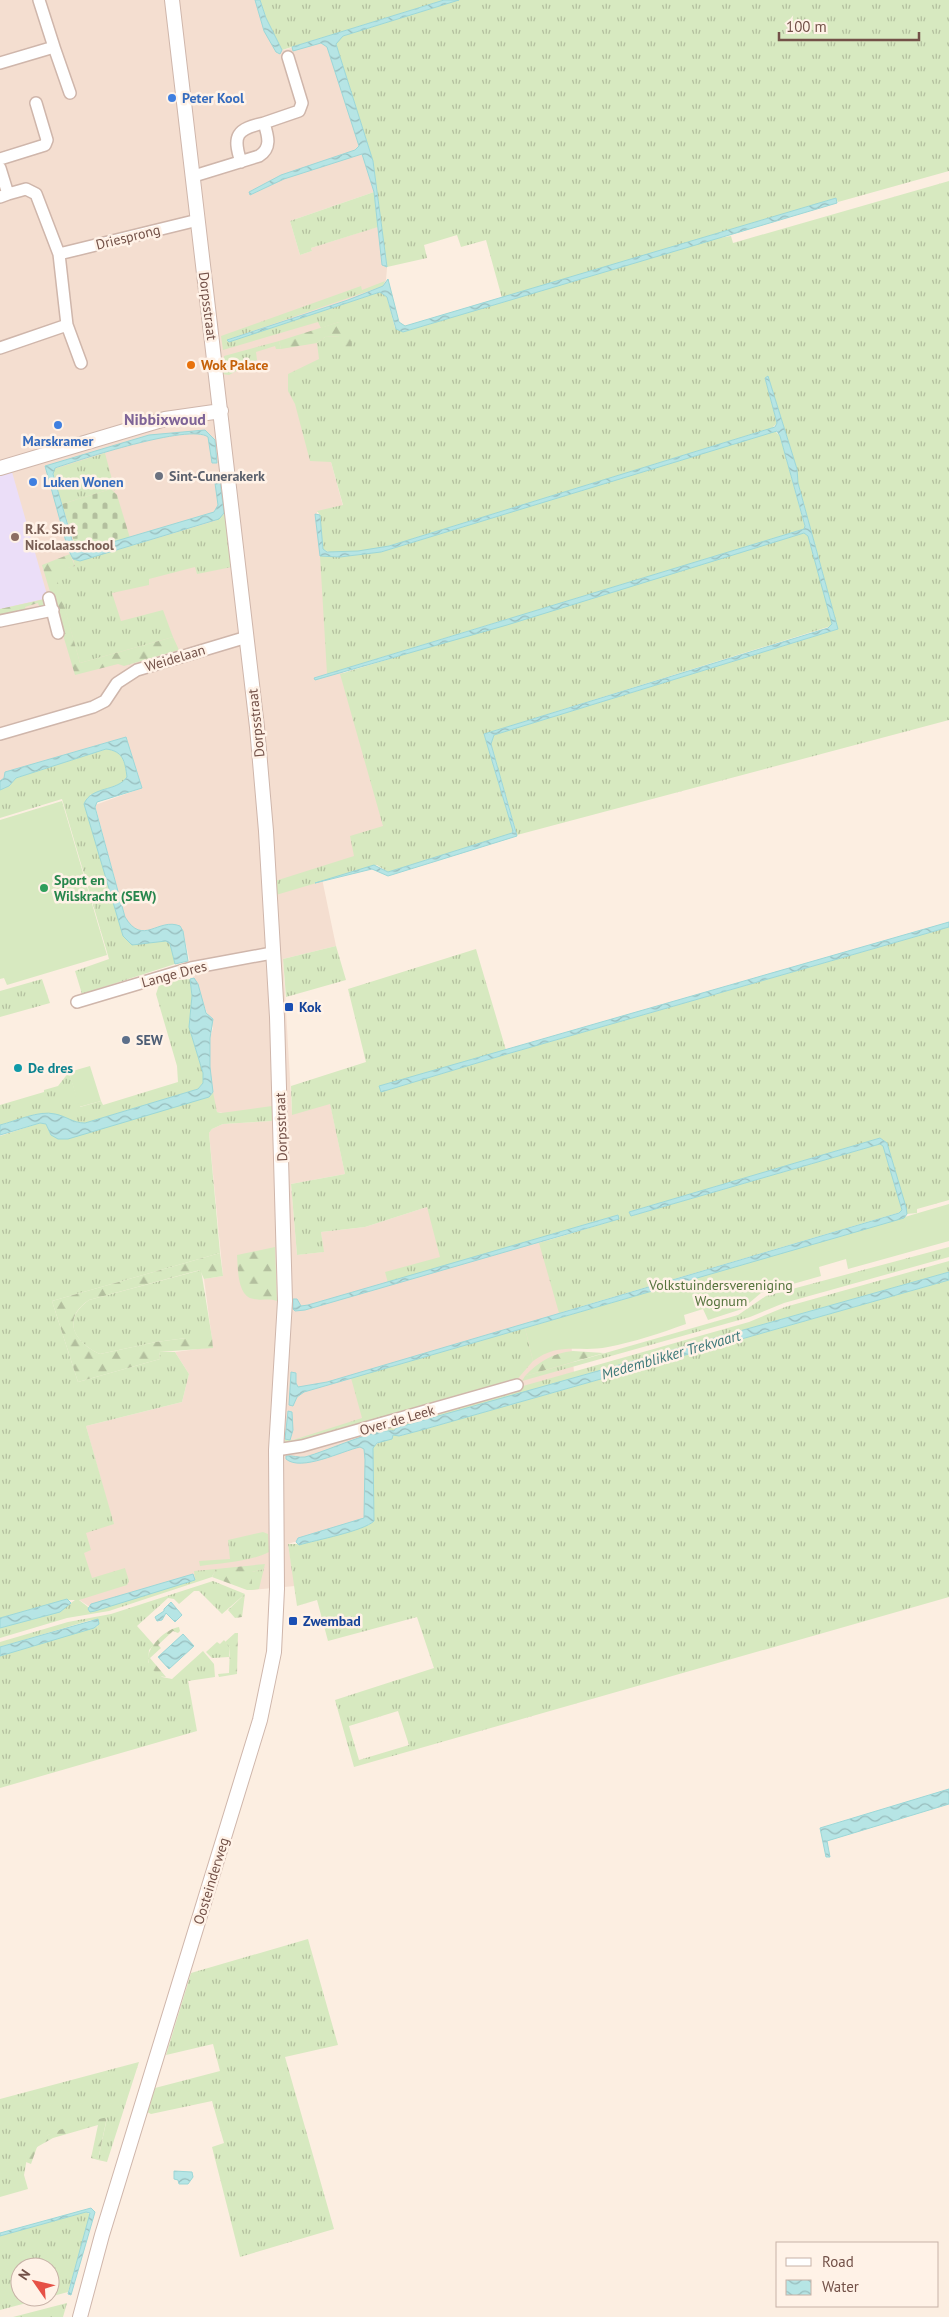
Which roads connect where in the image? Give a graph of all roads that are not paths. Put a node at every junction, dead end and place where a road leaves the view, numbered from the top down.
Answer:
1 (39, 0) edge
2 (172, 0) edge
3 (54, 47) junction
4 (288, 58) dead end
5 (0, 63) edge
6 (70, 93) dead end
7 (36, 103) dead end
8 (264, 123) junction
9 (0, 159) edge
10 (241, 162) junction
11 (0, 168) edge
12 (194, 176) junction
13 (4, 195) edge
14 (198, 220) junction
15 (59, 254) junction
16 (67, 325) junction
17 (0, 348) edge
18 (81, 363) dead end
19 (221, 411) junction
20 (0, 468) edge
21 (49, 598) dead end
22 (52, 610) junction
23 (0, 621) edge
24 (58, 633) dead end
25 (247, 637) junction
26 (0, 734) edge
27 (272, 952) junction
28 (77, 1002) dead end
29 (517, 1386) dead end
30 (276, 1450) junction
31 (80, 2317) edge

1 - 3 street
2 - 12 street, Dorpsstraat
3 - 5 street
3 - 6 street
4 - 8 street
7 - 9 street
8 - 10 street
8 - 10 street
10 - 12 street
11 - 13 street
12 - 14 street, Dorpsstraat
13 - 15 street
14 - 15 street, Driesprong
14 - 19 street, Dorpsstraat
15 - 16 street
16 - 17 street
16 - 18 street
19 - 20 street
19 - 25 street, Dorpsstraat
21 - 22 street
22 - 23 street
22 - 24 street
25 - 26 street, Weidelaan
25 - 27 street, Dorpsstraat
27 - 28 street, Lange Dres
27 - 30 street, Dorpsstraat
29 - 30 street, Over de Leek
30 - 31 street, Oosteinderweg

